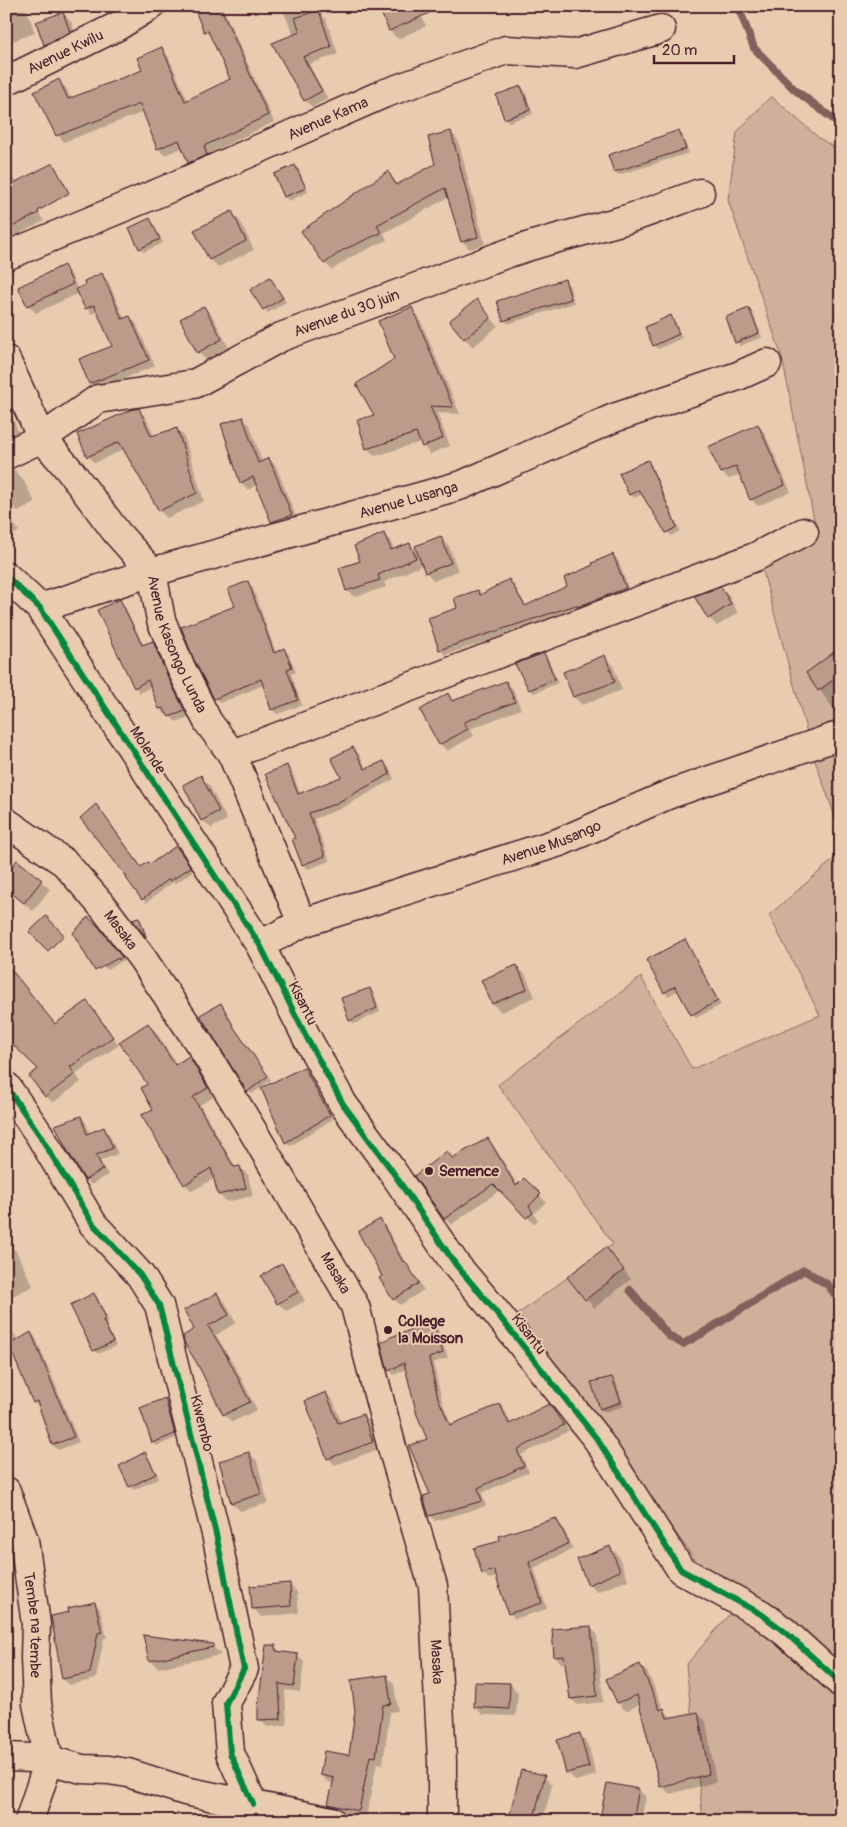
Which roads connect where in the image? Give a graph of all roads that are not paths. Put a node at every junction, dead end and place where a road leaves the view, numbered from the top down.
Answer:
1 (150, 6) edge
2 (661, 29) dead end
3 (6, 81) edge
4 (700, 193) dead end
5 (6, 256) edge
6 (6, 360) edge
7 (767, 363) dead end
8 (42, 438) junction
9 (6, 455) edge
10 (804, 532) dead end
11 (152, 572) junction
12 (6, 576) edge
13 (40, 608) junction
14 (841, 735) edge
15 (232, 754) junction
16 (6, 822) edge
17 (302, 923) junction
18 (260, 945) junction
19 (6, 1086) edge
20 (6, 1492) edge
21 (841, 1683) edge
22 (6, 1757) edge
23 (49, 1760) junction
24 (253, 1804) junction
25 (29, 1821) edge
26 (331, 1821) edge
27 (442, 1821) edge

1 - 3 street, Avenue Kwilu
2 - 5 street, Avenue Kama
4 - 8 street, Avenue du 30 juin
6 - 8 street, Avenue Kasongo Lunda
7 - 11 street, Avenue Lusanga
8 - 9 street, Avenue du 30 juin
8 - 11 street, Avenue Kasongo Lunda
10 - 15 street
11 - 13 street, Avenue Lusanga
11 - 15 street, Avenue Kasongo Lunda
12 - 13 street, Molende
13 - 18 street, Molende
14 - 17 street, Avenue Musango
15 - 17 street, Avenue Kasongo Lunda
16 - 27 street, Masaka
17 - 18 street, Avenue Musango
18 - 21 street, Kisantu
19 - 24 street, Kiwembo
20 - 23 street, Tembe na tembe
22 - 23 street
23 - 24 street
23 - 25 street
24 - 26 street

